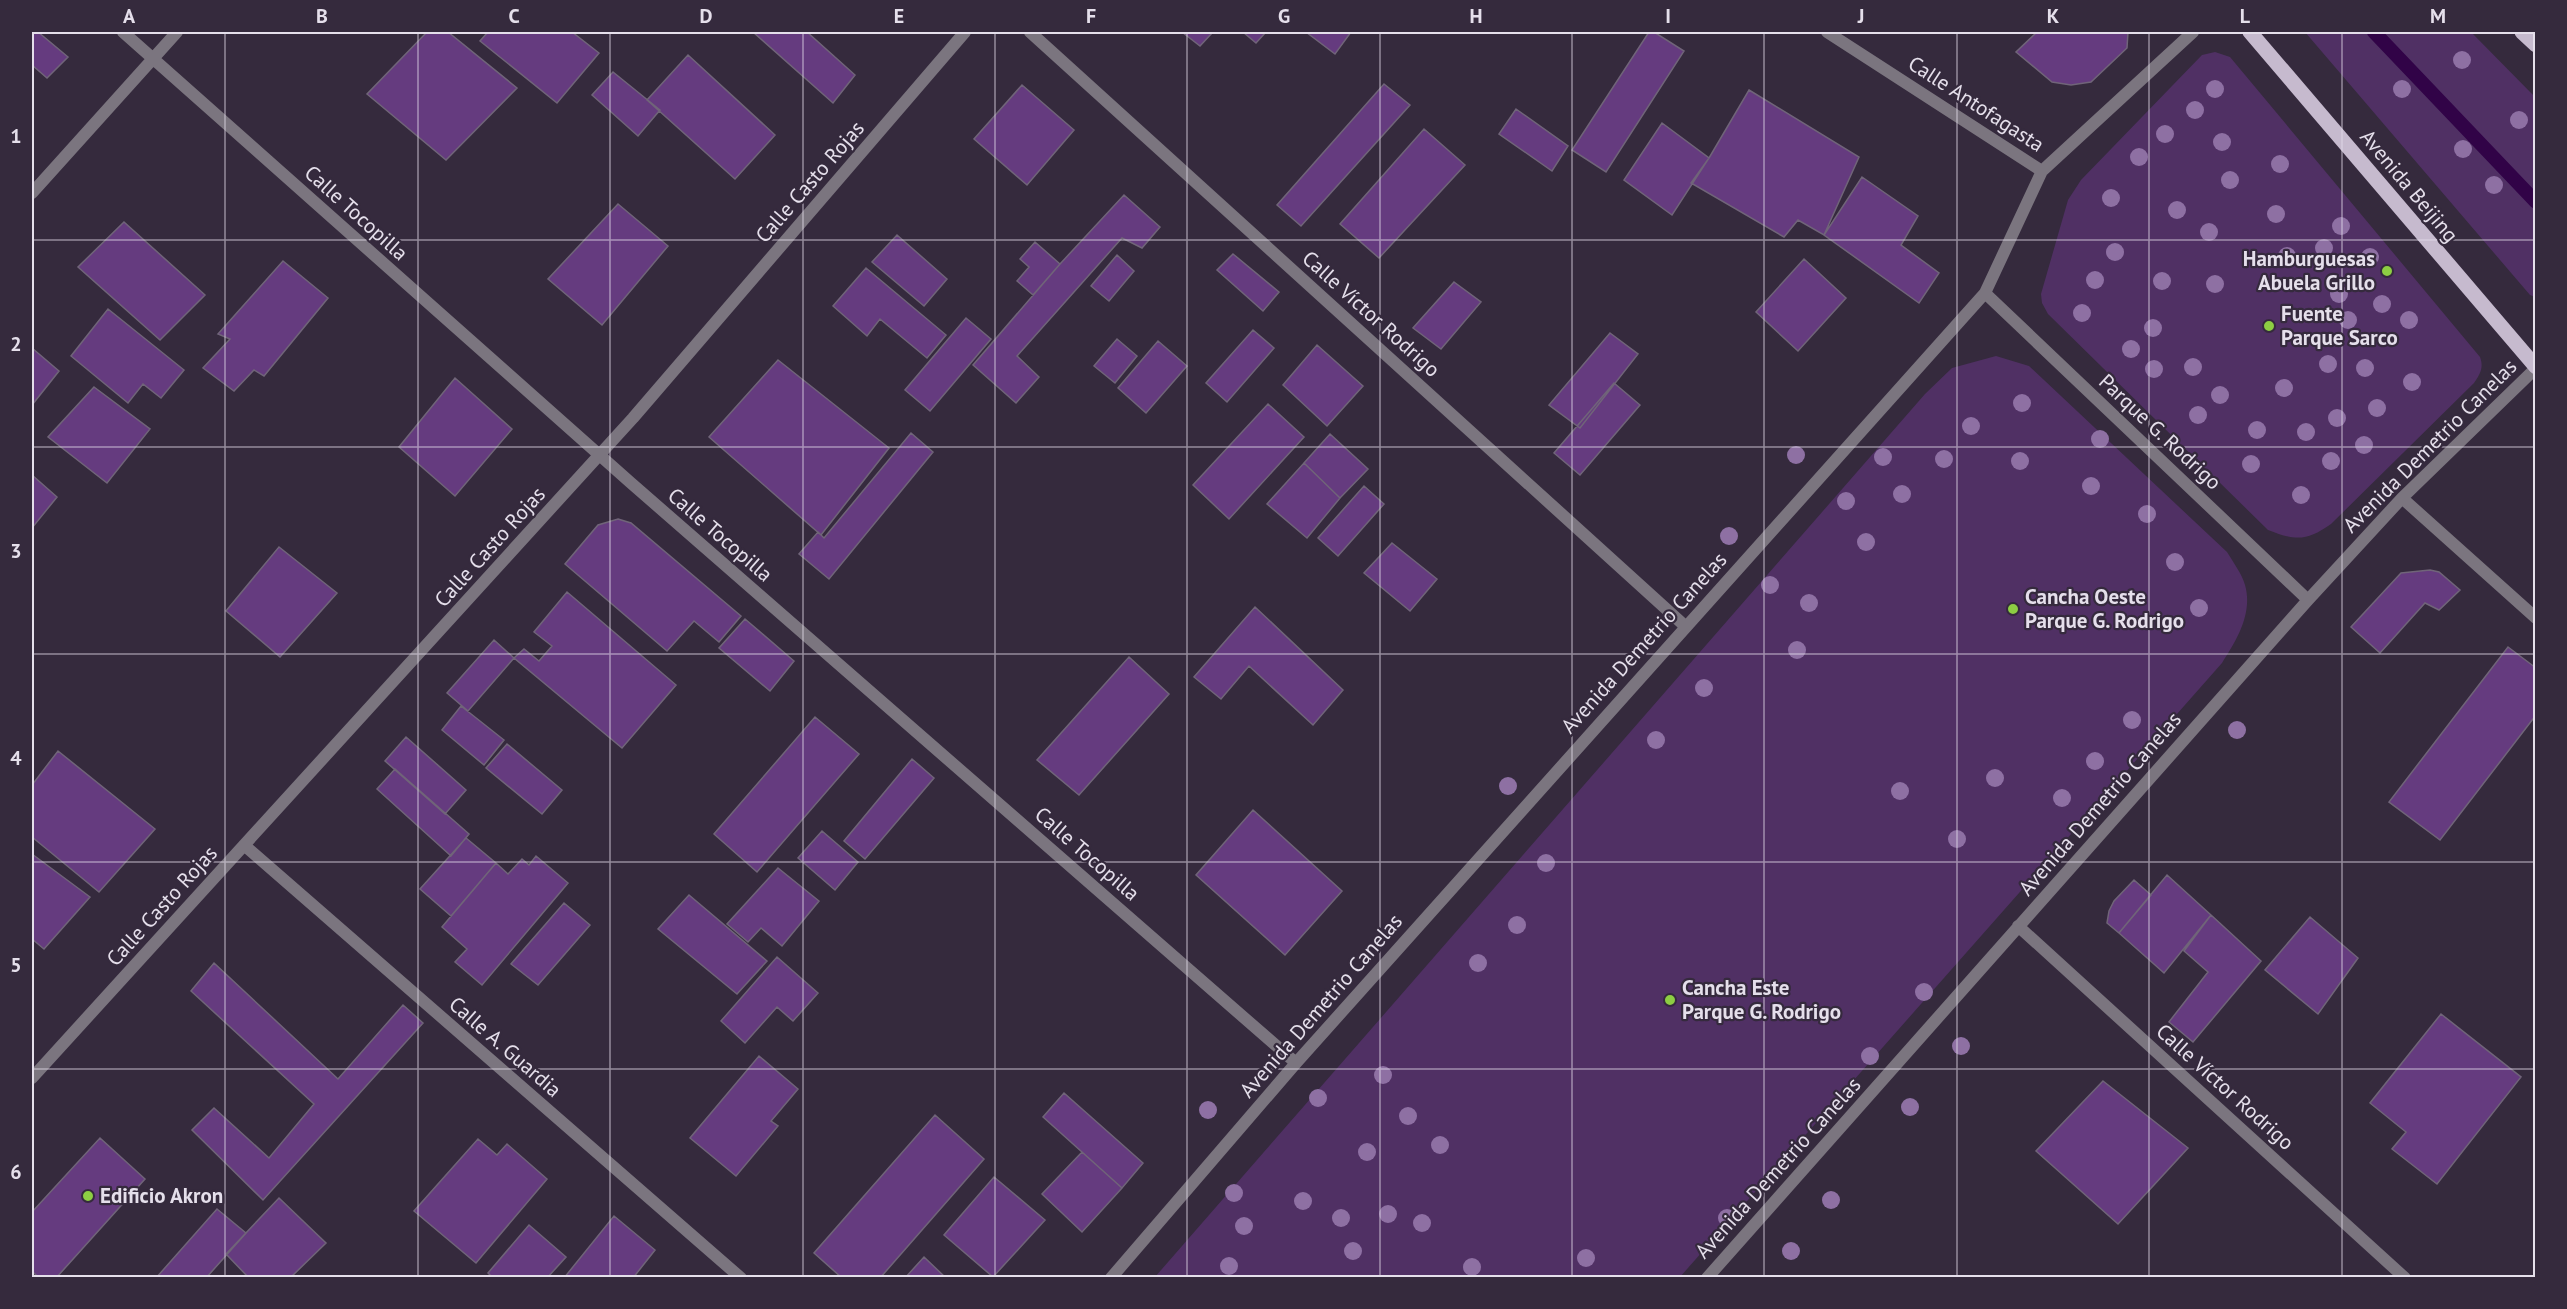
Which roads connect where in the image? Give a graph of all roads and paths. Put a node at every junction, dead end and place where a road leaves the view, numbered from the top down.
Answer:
1 (123, 32) edge
2 (177, 32) edge
3 (965, 32) edge
4 (1030, 32) edge
5 (1827, 32) edge
6 (2193, 32) edge
7 (2250, 32) edge
8 (2522, 32) edge
9 (2535, 45) edge
10 (153, 58) junction
11 (2042, 171) junction
12 (32, 193) edge
13 (1984, 293) junction
14 (2535, 368) edge
15 (600, 455) junction
16 (2402, 498) junction
17 (2308, 600) junction
18 (2535, 618) edge
19 (1685, 626) junction
20 (244, 845) junction
21 (2018, 926) junction
22 (1296, 1063) junction
23 (32, 1078) edge
24 (741, 1278) edge
25 (1110, 1278) edge
26 (1707, 1278) edge
27 (2405, 1278) edge

1 - 10 street, Calle Tocopilla
2 - 10 street
3 - 15 street, Calle Casto Rojas
4 - 19 street, Calle Víctor Rodrigo
5 - 11 street, Calle Antofagasta
6 - 11 street, Avenida Demetrio Canelas
7 - 14 main road, Avenida Beijing
8 - 9 main road
10 - 12 street
10 - 15 street, Calle Tocopilla
11 - 13 street, Avenida Demetrio Canelas
13 - 17 street, Parque G. Rodrigo
13 - 19 street, Avenida Demetrio Canelas
14 - 16 street, Avenida Demetrio Canelas
15 - 20 street, Calle Casto Rojas
15 - 22 street, Calle Tocopilla
16 - 17 street, Avenida Demetrio Canelas
16 - 18 street
17 - 21 street, Avenida Demetrio Canelas
19 - 22 street, Avenida Demetrio Canelas
20 - 23 street, Calle Casto Rojas
20 - 24 street, Calle A. Guardia
21 - 26 street, Avenida Demetrio Canelas
21 - 27 street, Calle Víctor Rodrigo
22 - 25 street, Avenida Demetrio Canelas

